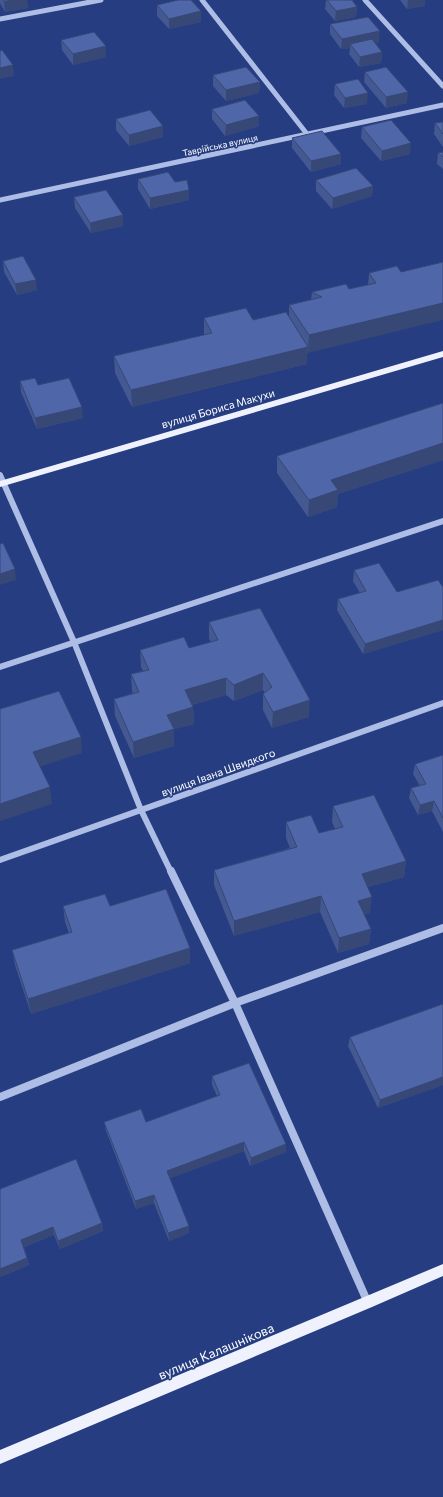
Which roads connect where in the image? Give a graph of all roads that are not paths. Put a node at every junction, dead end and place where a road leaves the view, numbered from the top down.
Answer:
1 (101, 0) edge
2 (202, 0) edge
3 (365, 0) edge
4 (0, 19) edge
5 (443, 86) edge
6 (443, 105) edge
7 (307, 134) junction
8 (0, 200) edge
9 (443, 354) edge
10 (0, 474) edge
11 (2, 484) edge
12 (443, 521) edge
13 (74, 642) junction
14 (0, 667) edge
15 (443, 703) edge
16 (141, 810) junction
17 (0, 860) edge
18 (443, 928) edge
19 (235, 1003) junction
20 (0, 1097) edge
21 (443, 1270) edge
22 (368, 1303) junction
23 (0, 1457) edge

1 - 4 street
2 - 7 street
3 - 5 street
6 - 7 street, Таврійська вулиця
7 - 8 street, Таврійська вулиця
9 - 11 main road, вулиця Бориса Макухи
10 - 11 street
11 - 13 street
12 - 13 street
13 - 14 street
13 - 16 street
15 - 16 street, вулиця Івана Швидкого
16 - 17 street, вулиця Івана Швидкого
16 - 19 street
18 - 19 street
19 - 20 street
19 - 22 street
21 - 22 main road, вулиця Калашнікова
22 - 23 main road, вулиця Калашнікова

